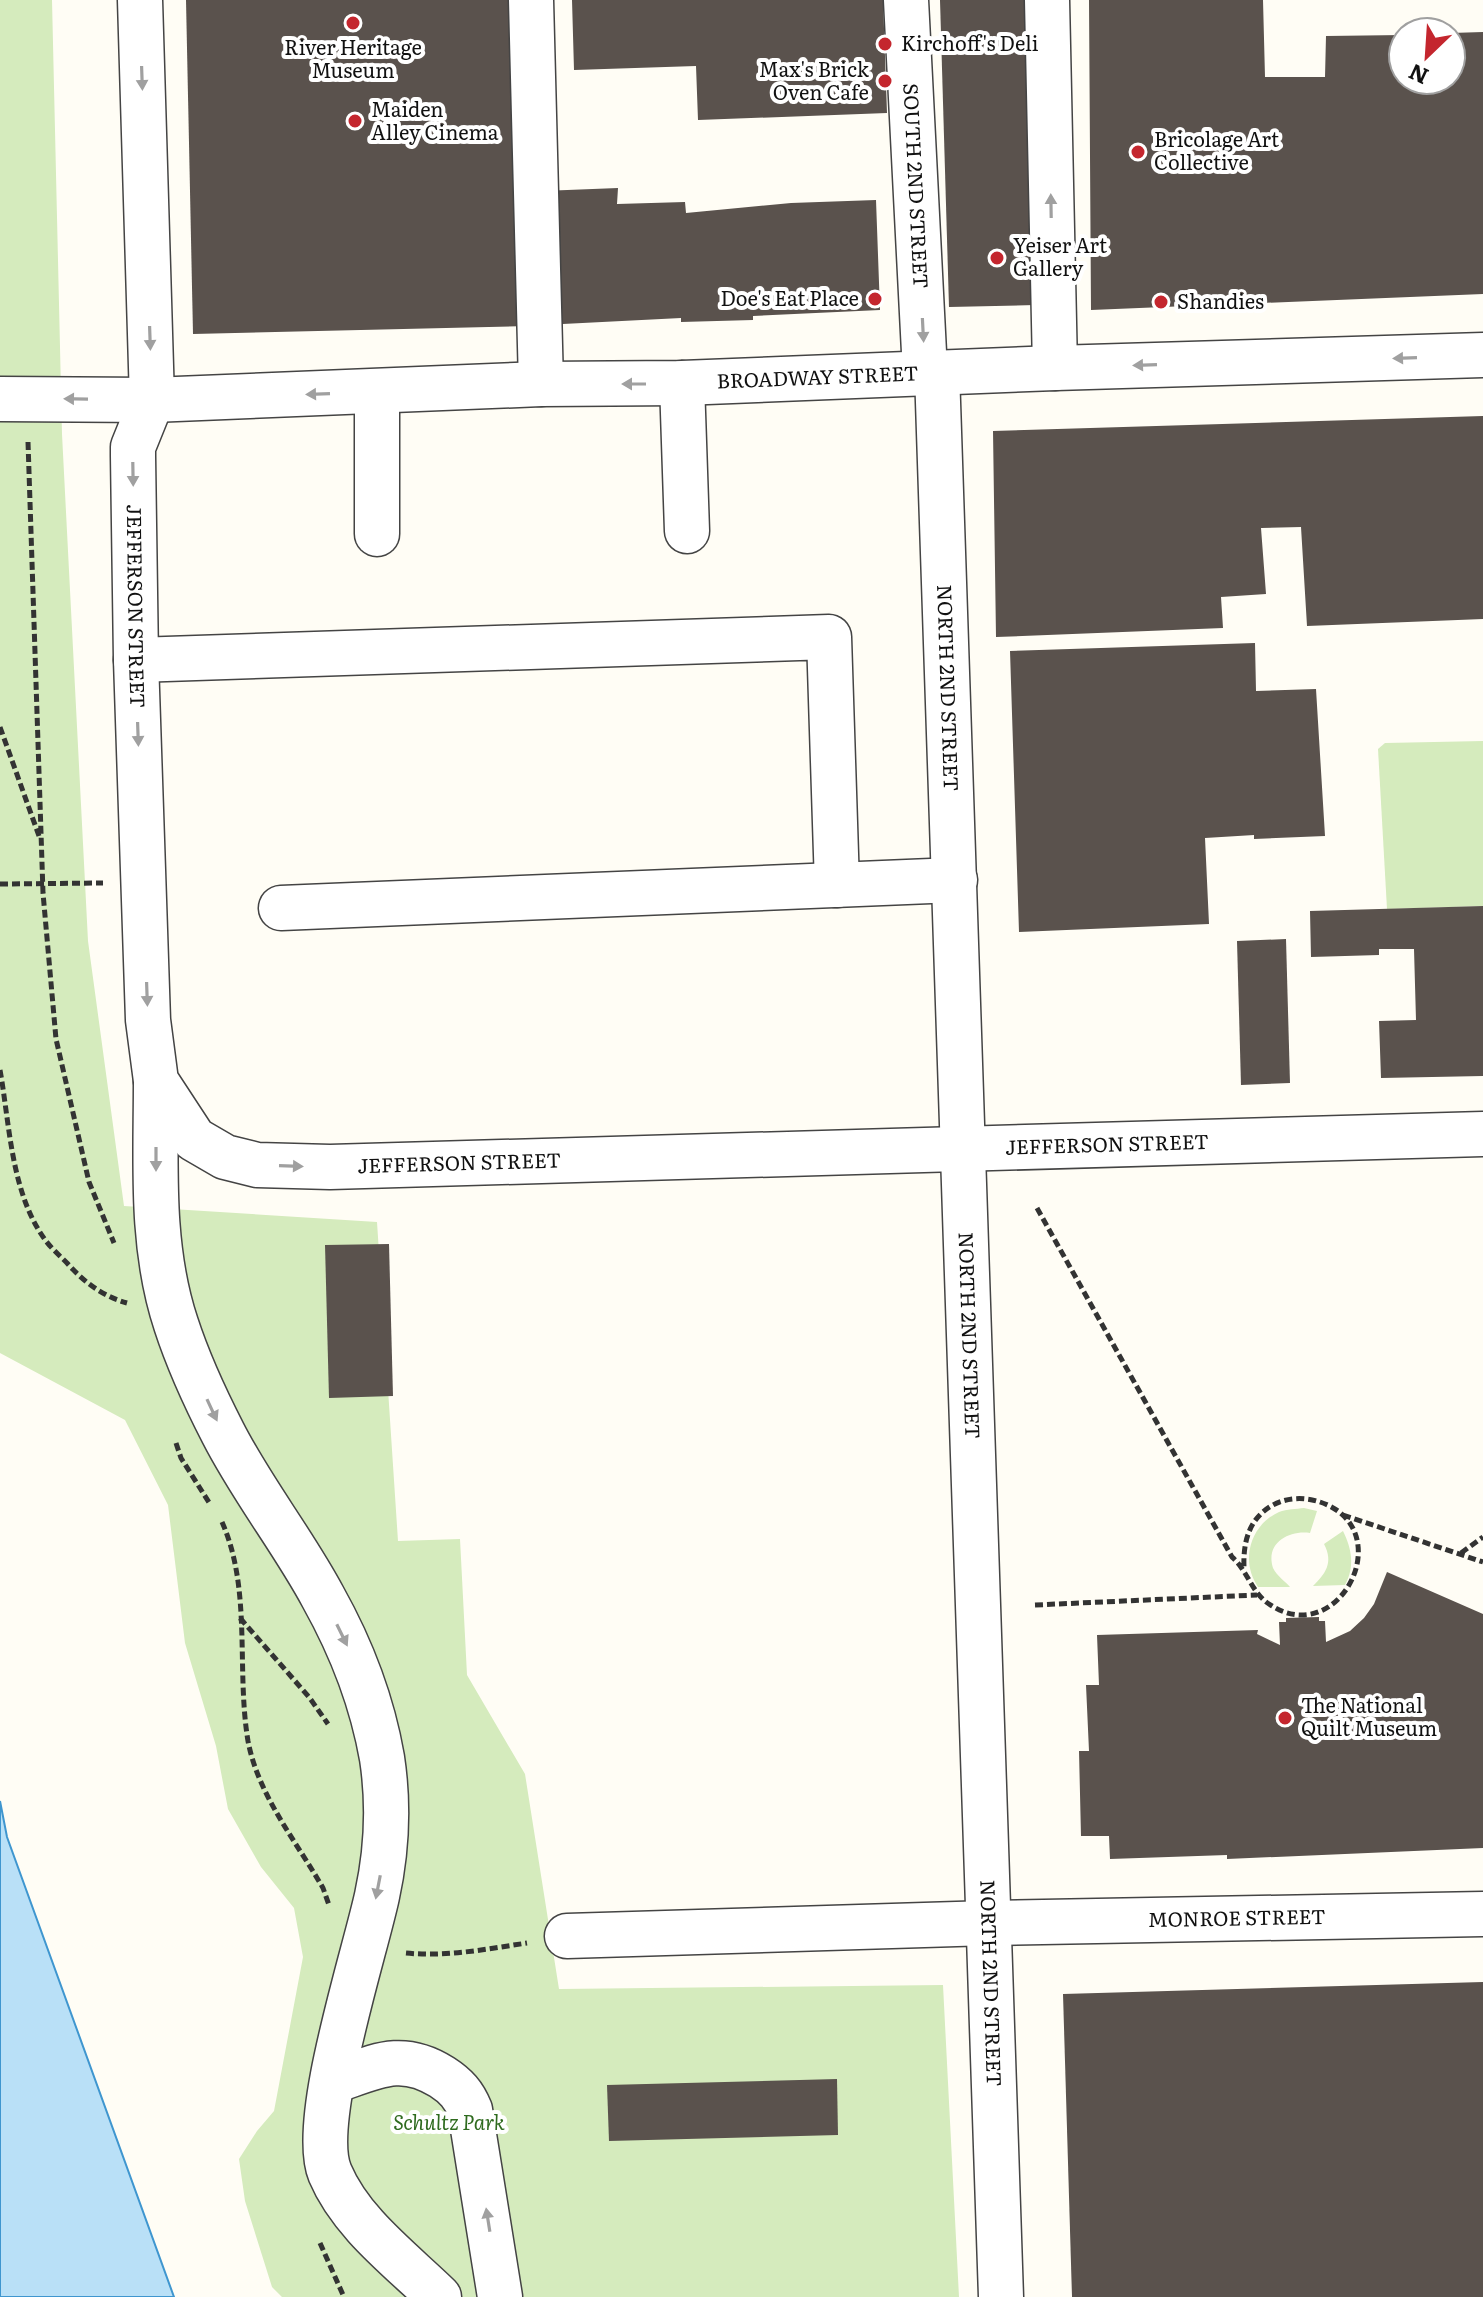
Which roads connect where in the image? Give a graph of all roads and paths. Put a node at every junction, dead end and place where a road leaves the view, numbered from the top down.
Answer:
1 (140, 0) edge
2 (531, 0) edge
3 (906, 0) edge
4 (1047, 0) edge
5 (1483, 355) edge
6 (1055, 368) junction
7 (931, 372) junction
8 (682, 383) junction
9 (541, 384) junction
10 (377, 392) junction
11 (0, 399) edge
12 (152, 400) junction
13 (687, 531) dead end
14 (377, 534) dead end
15 (136, 660) junction
16 (0, 727) edge
17 (41, 843) dead end
18 (955, 880) junction
19 (106, 882) dead end
20 (0, 884) edge
21 (837, 885) junction
22 (281, 908) dead end
23 (0, 1070) edge
24 (156, 1081) junction
25 (1483, 1134) edge
26 (964, 1148) junction
27 (1037, 1208) dead end
28 (137, 1305) dead end
29 (1342, 1514) junction
30 (1483, 1537) edge
31 (1460, 1554) junction
32 (1483, 1562) edge
33 (1244, 1567) junction
34 (1257, 1595) junction
35 (1035, 1605) dead end
36 (240, 1617) dead end
37 (330, 1727) dead end
38 (1483, 1914) edge
39 (989, 1923) junction
40 (567, 1936) joint
41 (398, 1952) dead end
42 (334, 2081) junction
43 (439, 2297) edge
44 (500, 2297) edge
45 (1001, 2297) edge

1 -> 12 street
2 - 9 street
3 -> 7 street, SOUTH 2ND STREET
6 -> 4 street
5 -> 6 street, BROADWAY STREET
6 - 7 street, BROADWAY STREET
7 - 8 street, BROADWAY STREET
7 - 18 street, NORTH 2ND STREET
8 -> 9 street, BROADWAY STREET
8 - 13 street
9 - 10 street, BROADWAY STREET
10 -> 12 street, BROADWAY STREET
10 - 14 street
12 -> 11 street, BROADWAY STREET
12 -> 15 street, JEFFERSON STREET
15 - 21 street
15 -> 24 street, JEFFERSON STREET
16 - 17 path
18 - 21 street
18 - 26 street, NORTH 2ND STREET
19 - 20 path
21 - 22 street
23 - 28 path
24 -> 26 street, JEFFERSON STREET
24 -> 42 street
25 - 26 street, JEFFERSON STREET
26 - 39 street, NORTH 2ND STREET
27 - 33 path
29 - 31 path
29 - 33 path
29 - 34 path
30 - 31 path
31 - 32 path
33 - 34 path
34 - 35 path
36 - 37 path
38 - 39 street, MONROE STREET
39 - 40 street, MONROE STREET
39 - 45 street, NORTH 2ND STREET
40 - 41 path
42 - 43 street
44 -> 42 street

